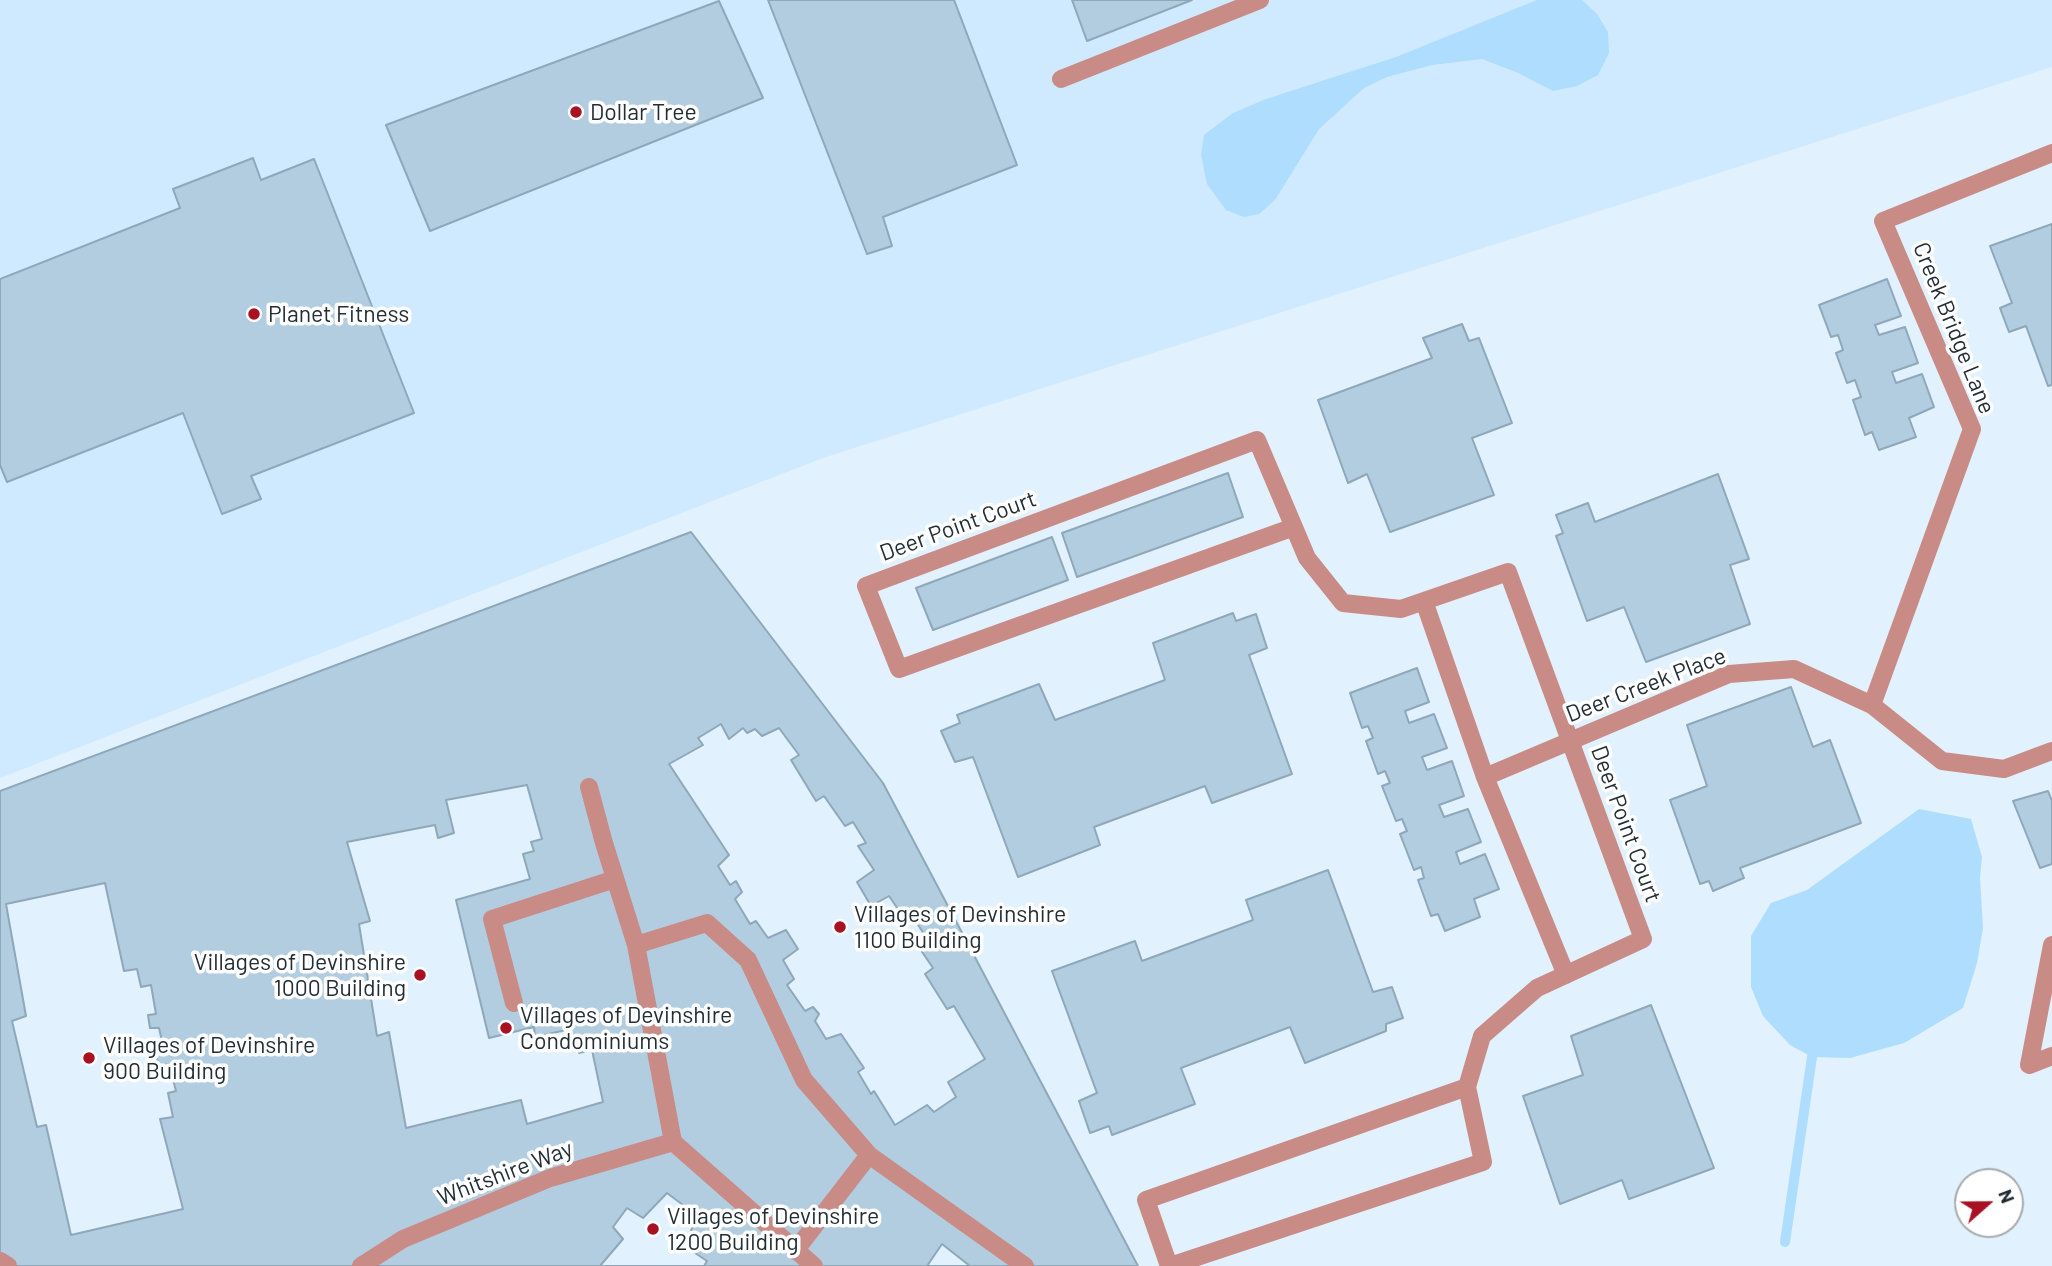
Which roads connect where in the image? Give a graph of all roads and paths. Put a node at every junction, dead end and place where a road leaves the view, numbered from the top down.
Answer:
1 (1260, 0) edge
2 (1061, 79) dead end
3 (2052, 153) edge
4 (1294, 527) junction
5 (1424, 601) junction
6 (1872, 705) junction
7 (1570, 741) junction
8 (2052, 751) edge
9 (1485, 777) junction
10 (589, 787) dead end
11 (615, 878) junction
12 (636, 945) junction
13 (2052, 945) edge
14 (1566, 975) junction
15 (514, 1003) dead end
16 (2052, 1056) edge
17 (1467, 1087) junction
18 (673, 1142) junction
19 (869, 1155) junction
20 (795, 1251) junction
21 (0, 1261) edge
22 (8, 1266) edge
23 (361, 1266) edge
24 (814, 1266) edge
25 (1025, 1266) edge
26 (1170, 1266) edge

1 - 2 street
3 - 6 street, Creek Bridge Lane
4 - 4 street, Deer Point Court
4 - 5 street, Deer Point Court
5 - 7 street, Deer Point Court
5 - 9 street
6 - 7 street, Deer Creek Place
6 - 8 street, Deer Creek Place
7 - 9 street, Deer Creek Place
7 - 14 street, Deer Point Court
9 - 14 street
10 - 11 street
11 - 12 street
11 - 15 street
12 - 18 street
12 - 19 street
13 - 16 street
14 - 17 street, Deer Point Court
17 - 26 street, Deer Point Court
17 - 26 street, Deer Point Court
18 - 20 street
18 - 23 street, Whitshire Way
19 - 20 street
19 - 25 street
20 - 24 street
21 - 22 street

